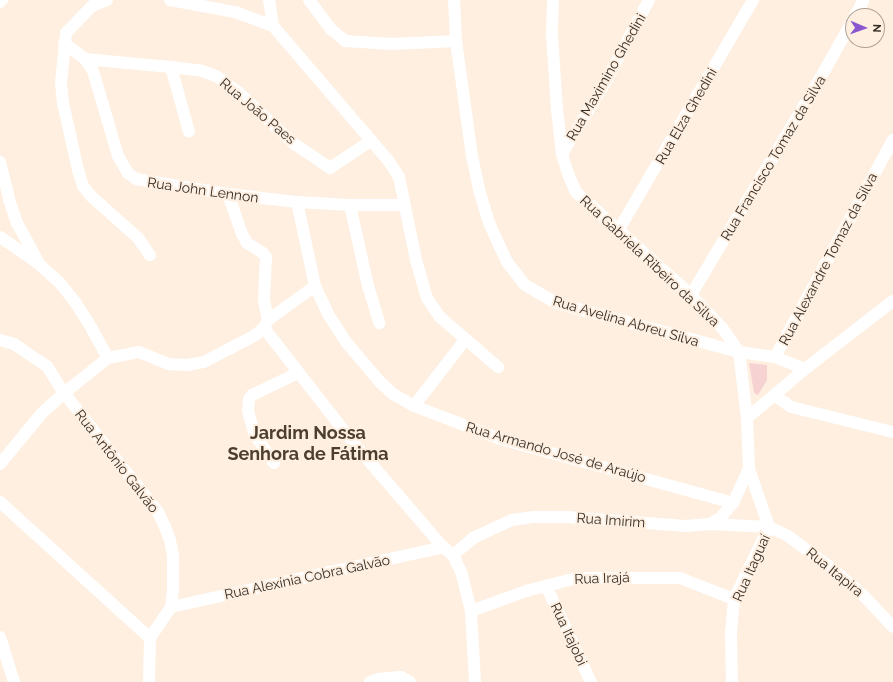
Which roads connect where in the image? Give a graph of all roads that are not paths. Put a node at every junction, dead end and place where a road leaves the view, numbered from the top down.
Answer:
1 (108, 0) edge
2 (170, 0) edge
3 (269, 0) edge
4 (309, 0) edge
5 (454, 0) edge
6 (553, 0) edge
7 (650, 0) edge
8 (753, 0) edge
9 (273, 26) junction
10 (845, 34) edge
11 (456, 42) junction
12 (64, 43) junction
13 (85, 59) junction
14 (171, 67) junction
15 (189, 132) dead end
16 (372, 140) junction
17 (893, 140) edge
18 (562, 154) junction
19 (0, 162) edge
20 (228, 194) junction
21 (297, 202) junction
22 (350, 205) junction
23 (405, 205) junction
24 (618, 231) junction
25 (0, 237) edge
26 (150, 255) dead end
27 (40, 265) junction
28 (315, 286) junction
29 (691, 295) junction
30 (893, 301) edge
31 (379, 323) dead end
32 (266, 324) junction
33 (0, 340) edge
34 (465, 340) junction
35 (739, 352) junction
36 (775, 357) junction
37 (108, 358) junction
38 (498, 367) dead end
39 (805, 370) junction
40 (298, 373) junction
41 (64, 393) junction
42 (774, 395) junction
43 (414, 406) junction
44 (747, 418) junction
45 (893, 432) edge
46 (274, 463) dead end
47 (0, 464) edge
48 (749, 469) junction
49 (0, 502) edge
50 (733, 503) junction
51 (710, 524) junction
52 (769, 527) junction
53 (443, 548) junction
54 (453, 555) junction
55 (546, 586) junction
56 (734, 599) junction
57 (171, 607) junction
58 (471, 611) junction
59 (893, 627) edge
60 (0, 637) edge
61 (150, 638) junction
62 (14, 682) edge
63 (149, 682) edge
64 (370, 682) edge
65 (410, 682) edge
66 (475, 682) edge
67 (590, 682) edge
68 (732, 682) edge

1 - 12 street
2 - 9 street
3 - 9 street
4 - 11 street
5 - 11 street, Rua Avelina Abreu Silva
6 - 18 street, Rua Gabriela Ribeiro da Silva
7 - 18 street, Rua Maximino Ghedini
8 - 24 street, Rua Elza Ghedini
9 - 16 street
10 - 29 street, Rua Francisco Tomaz da Silva
11 - 35 street, Rua Avelina Abreu Silva
12 - 13 street, Rua John Lennon
12 - 26 street
13 - 14 street, Rua João Paes
13 - 20 street, Rua John Lennon
14 - 15 street
14 - 16 street, Rua João Paes
16 - 23 street
17 - 36 street, Rua Alexandre Tomaz da Silva
18 - 24 street, Rua Gabriela Ribeiro da Silva
19 - 27 street
20 - 21 street, Rua John Lennon
20 - 32 street
21 - 22 street, Rua John Lennon
21 - 28 street, Rua Armando José de Araújo
22 - 23 street, Rua John Lennon
22 - 31 street
23 - 34 street
24 - 29 street, Rua Gabriela Ribeiro da Silva
25 - 27 street
27 - 37 street
28 - 32 street
28 - 43 street, Rua Armando José de Araújo
29 - 35 street, Rua Gabriela Ribeiro da Silva
30 - 39 street
32 - 37 street
32 - 40 street
33 - 41 street, Rua Antônio Galvão
34 - 38 street
34 - 43 street
35 - 36 street, Rua Avelina Abreu Silva
35 - 44 street
36 - 39 street, Rua Avelina Abreu Silva
37 - 41 street
39 - 42 street
40 - 46 street
40 - 53 street
41 - 47 street
41 - 57 street, Rua Antônio Galvão
42 - 44 street
42 - 45 street
43 - 50 street, Rua Armando José de Araújo
44 - 48 street
48 - 50 street
48 - 52 street
49 - 61 street
50 - 51 street
51 - 52 street, Rua Itapira
51 - 54 street, Rua Imirim
52 - 56 street, Rua Itaguaí
52 - 59 street, Rua Itapira
53 - 54 street
53 - 57 street, Rua Alexínia Cobra Galvão
54 - 58 street
55 - 56 street, Rua Irajá
55 - 58 street, Rua Irajá
55 - 67 street, Rua Itajobi
56 - 68 street, Rua Itaguaí
57 - 61 street, Rua Antônio Galvão
58 - 66 street
60 - 62 street
61 - 63 street
64 - 65 street

